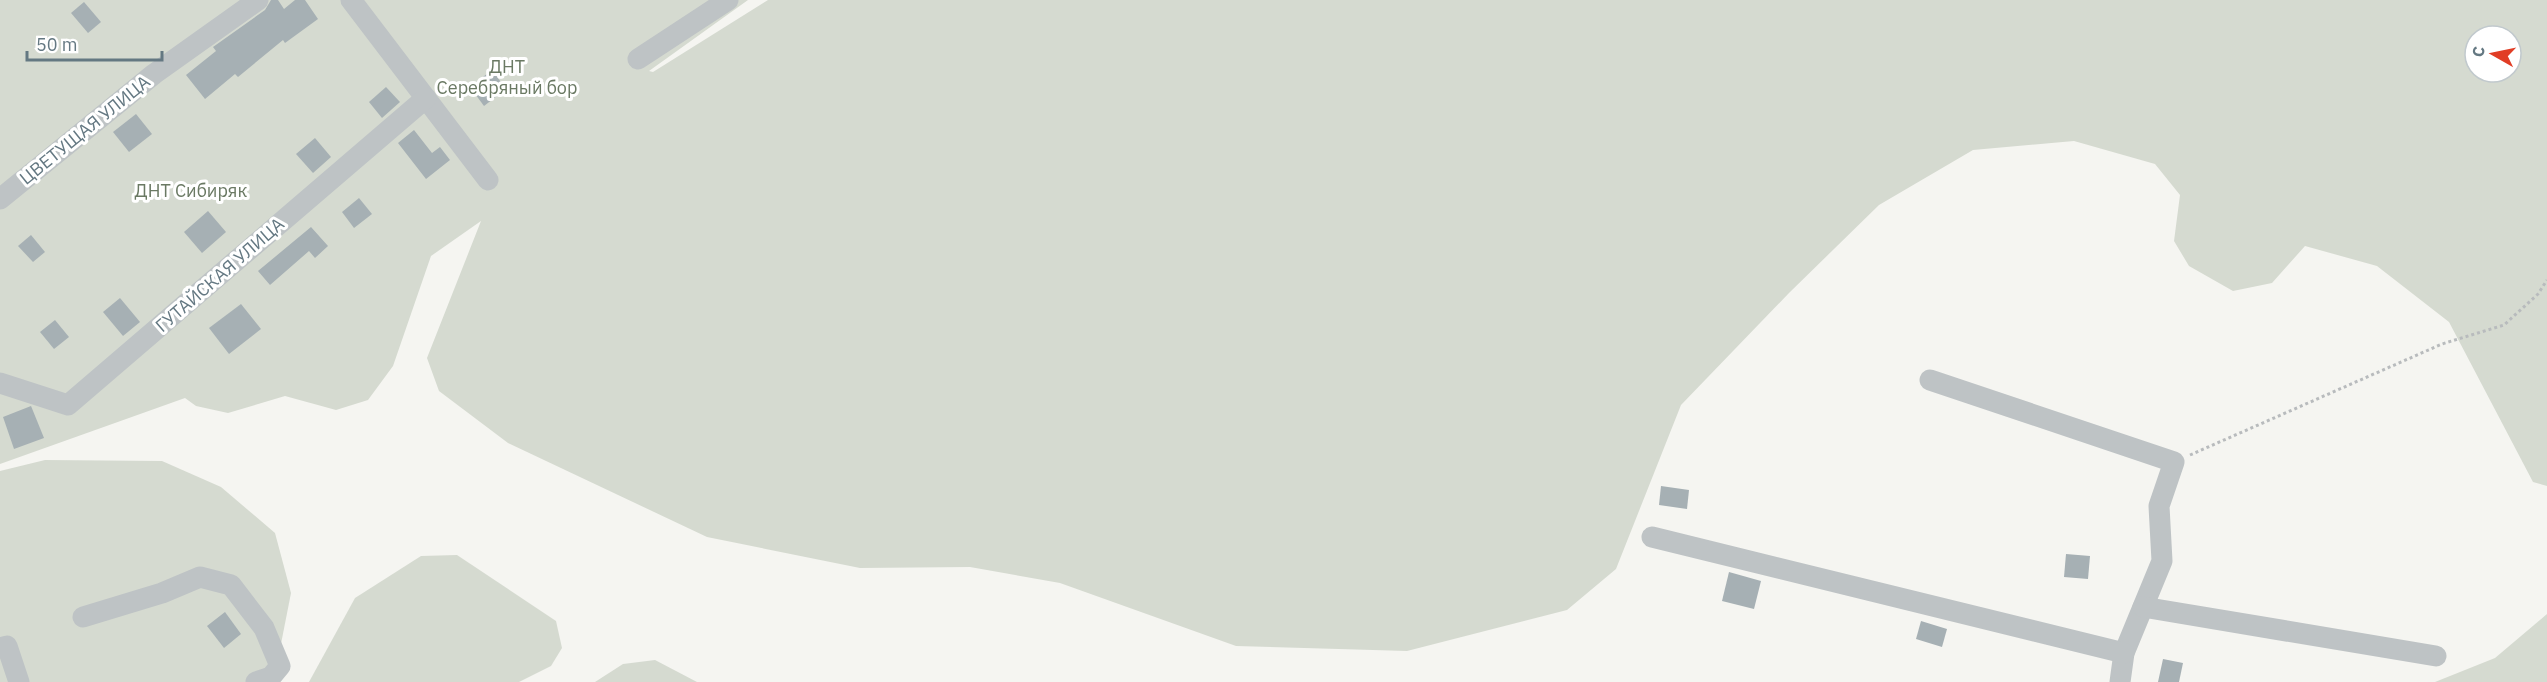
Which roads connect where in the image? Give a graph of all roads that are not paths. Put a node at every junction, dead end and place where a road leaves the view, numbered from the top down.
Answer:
1 (258, 0) edge
2 (351, 0) edge
3 (728, 0) edge
4 (638, 58) dead end
5 (426, 98) junction
6 (488, 180) dead end
7 (0, 199) edge
8 (1930, 380) dead end
9 (0, 383) edge
10 (1652, 537) dead end
11 (2143, 607) junction
12 (83, 616) dead end
13 (0, 648) edge
14 (2124, 653) junction
15 (2436, 656) dead end
16 (281, 674) edge
17 (19, 682) edge
18 (256, 682) edge
19 (2120, 682) edge

1 - 7 street, ЦВЕТУЩАЯ УЛИЦА
2 - 5 street
3 - 4 street
5 - 6 street
5 - 9 street, ГУТАЙСКАЯ УЛИЦА
8 - 11 street
10 - 14 street
11 - 14 street
11 - 15 street
12 - 16 street
13 - 17 street
14 - 19 street
16 - 18 street

